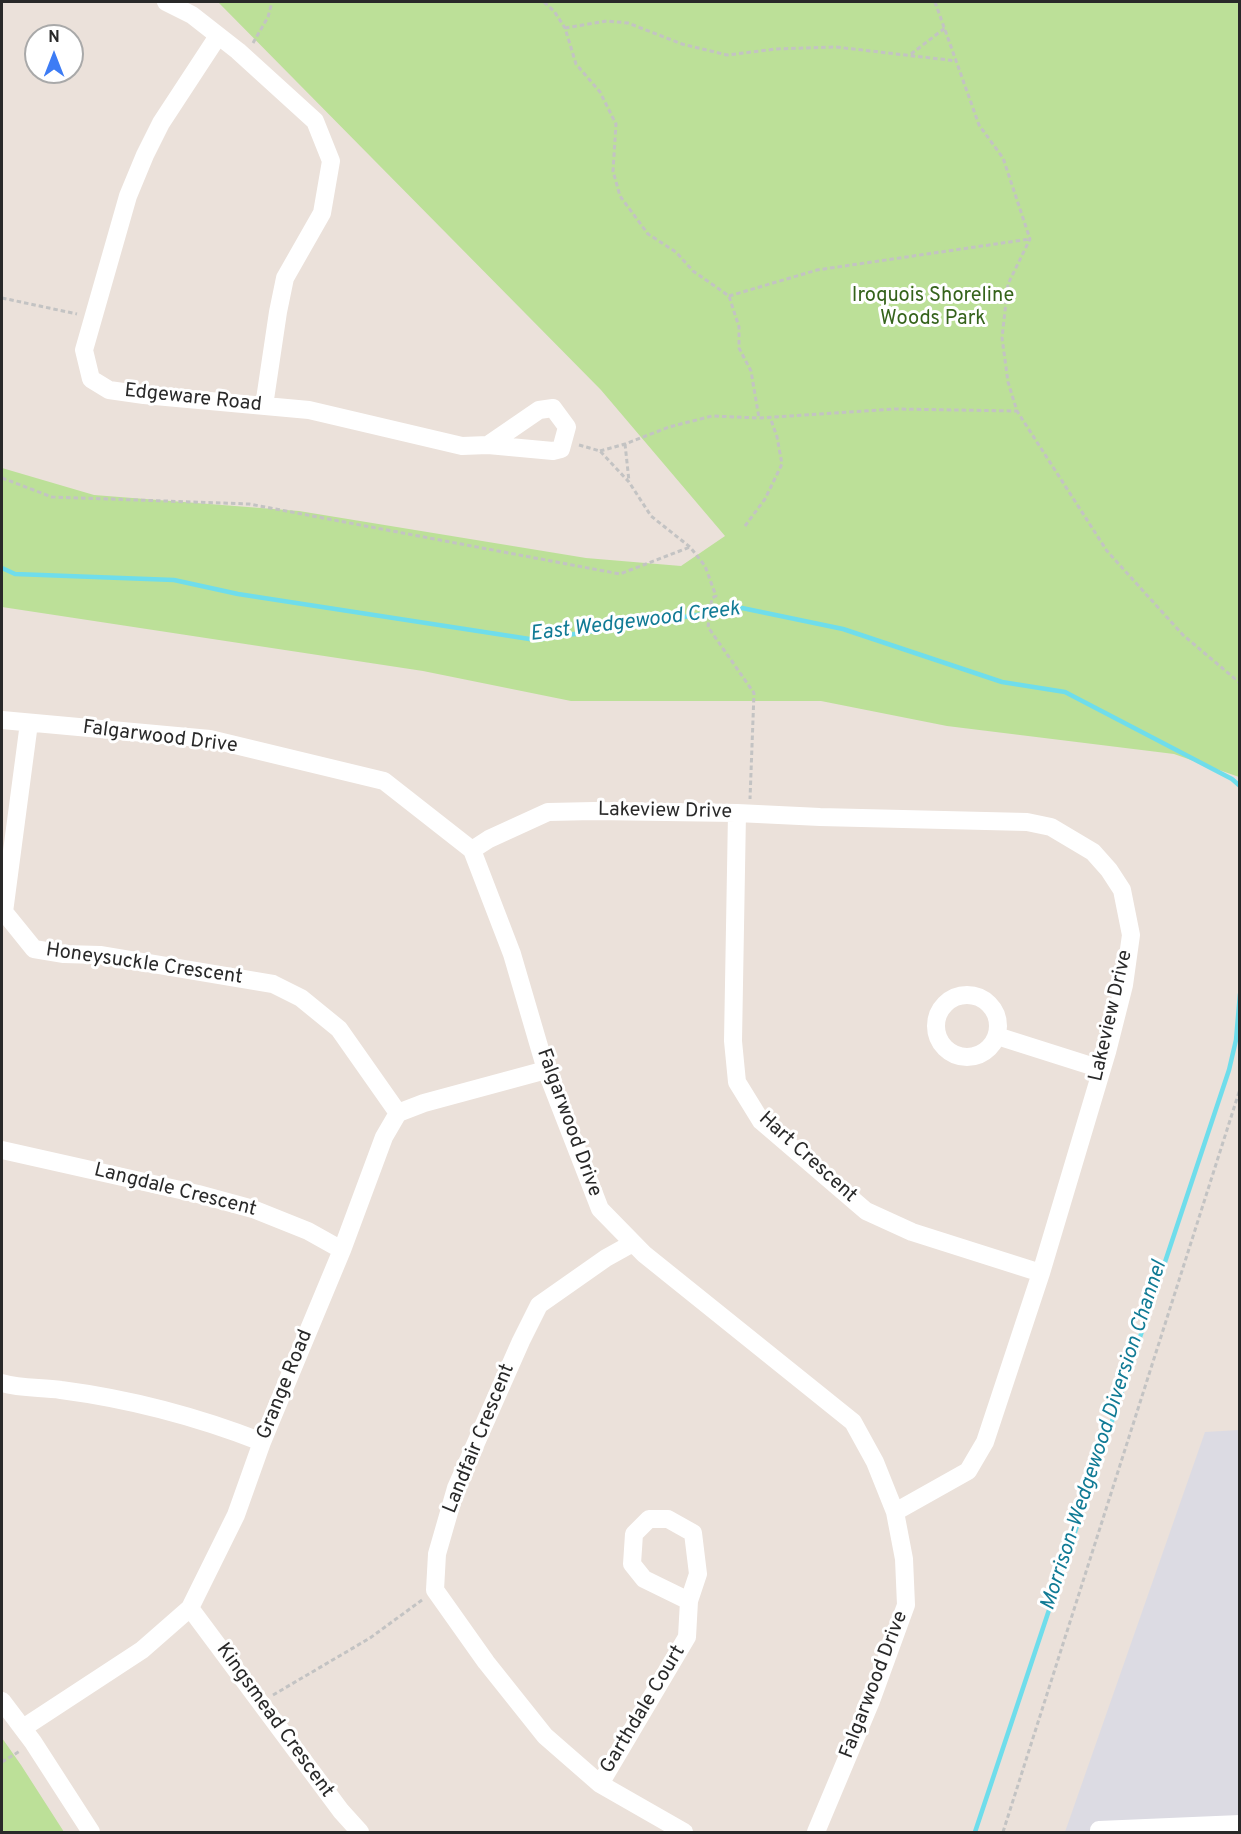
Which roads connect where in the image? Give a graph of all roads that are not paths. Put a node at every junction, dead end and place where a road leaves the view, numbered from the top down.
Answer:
1 (166, 2) edge
2 (218, 36) junction
3 (264, 406) junction
4 (488, 445) junction
5 (2, 720) edge
6 (29, 723) junction
7 (737, 813) junction
8 (472, 850) junction
9 (997, 1036) dead end
10 (1101, 1070) junction
11 (546, 1071) junction
12 (398, 1113) junction
13 (2, 1150) edge
14 (633, 1243) junction
15 (342, 1251) junction
16 (1041, 1273) junction
17 (2, 1383) edge
18 (262, 1442) junction
19 (895, 1512) junction
20 (689, 1601) junction
21 (190, 1608) junction
22 (2, 1701) edge
23 (23, 1728) junction
24 (600, 1784) junction
25 (1239, 1824) edge
26 (1099, 1830) dead end
27 (91, 1833) edge
28 (360, 1833) edge
29 (684, 1833) edge
30 (816, 1833) edge

1 - 2 street
2 - 3 street
2 - 3 street, Edgeware Road
3 - 4 street, Edgeware Road
4 - 4 street, Edgeware Road
5 - 6 street, Falgarwood Drive
6 - 8 street, Falgarwood Drive
6 - 12 street, Honeysuckle Crescent
7 - 8 street, Lakeview Drive
7 - 10 street, Lakeview Drive
7 - 16 street, Hart Crescent
8 - 11 street, Falgarwood Drive
9 - 10 street
10 - 16 street, Lakeview Drive
11 - 12 street
11 - 14 street, Falgarwood Drive
12 - 15 street, Grange Road
13 - 15 street, Langdale Crescent
14 - 19 street, Falgarwood Drive
14 - 24 street, Landfair Crescent
15 - 18 street, Grange Road
16 - 19 street, Lakeview Drive
17 - 18 street
18 - 21 street, Grange Road
19 - 30 street, Falgarwood Drive
20 - 20 street, Garthdale Court
20 - 24 street, Garthdale Court
21 - 23 street, Grange Road
21 - 28 street, Kingsmead Crescent
22 - 23 street
23 - 27 street
24 - 29 street
25 - 26 street

